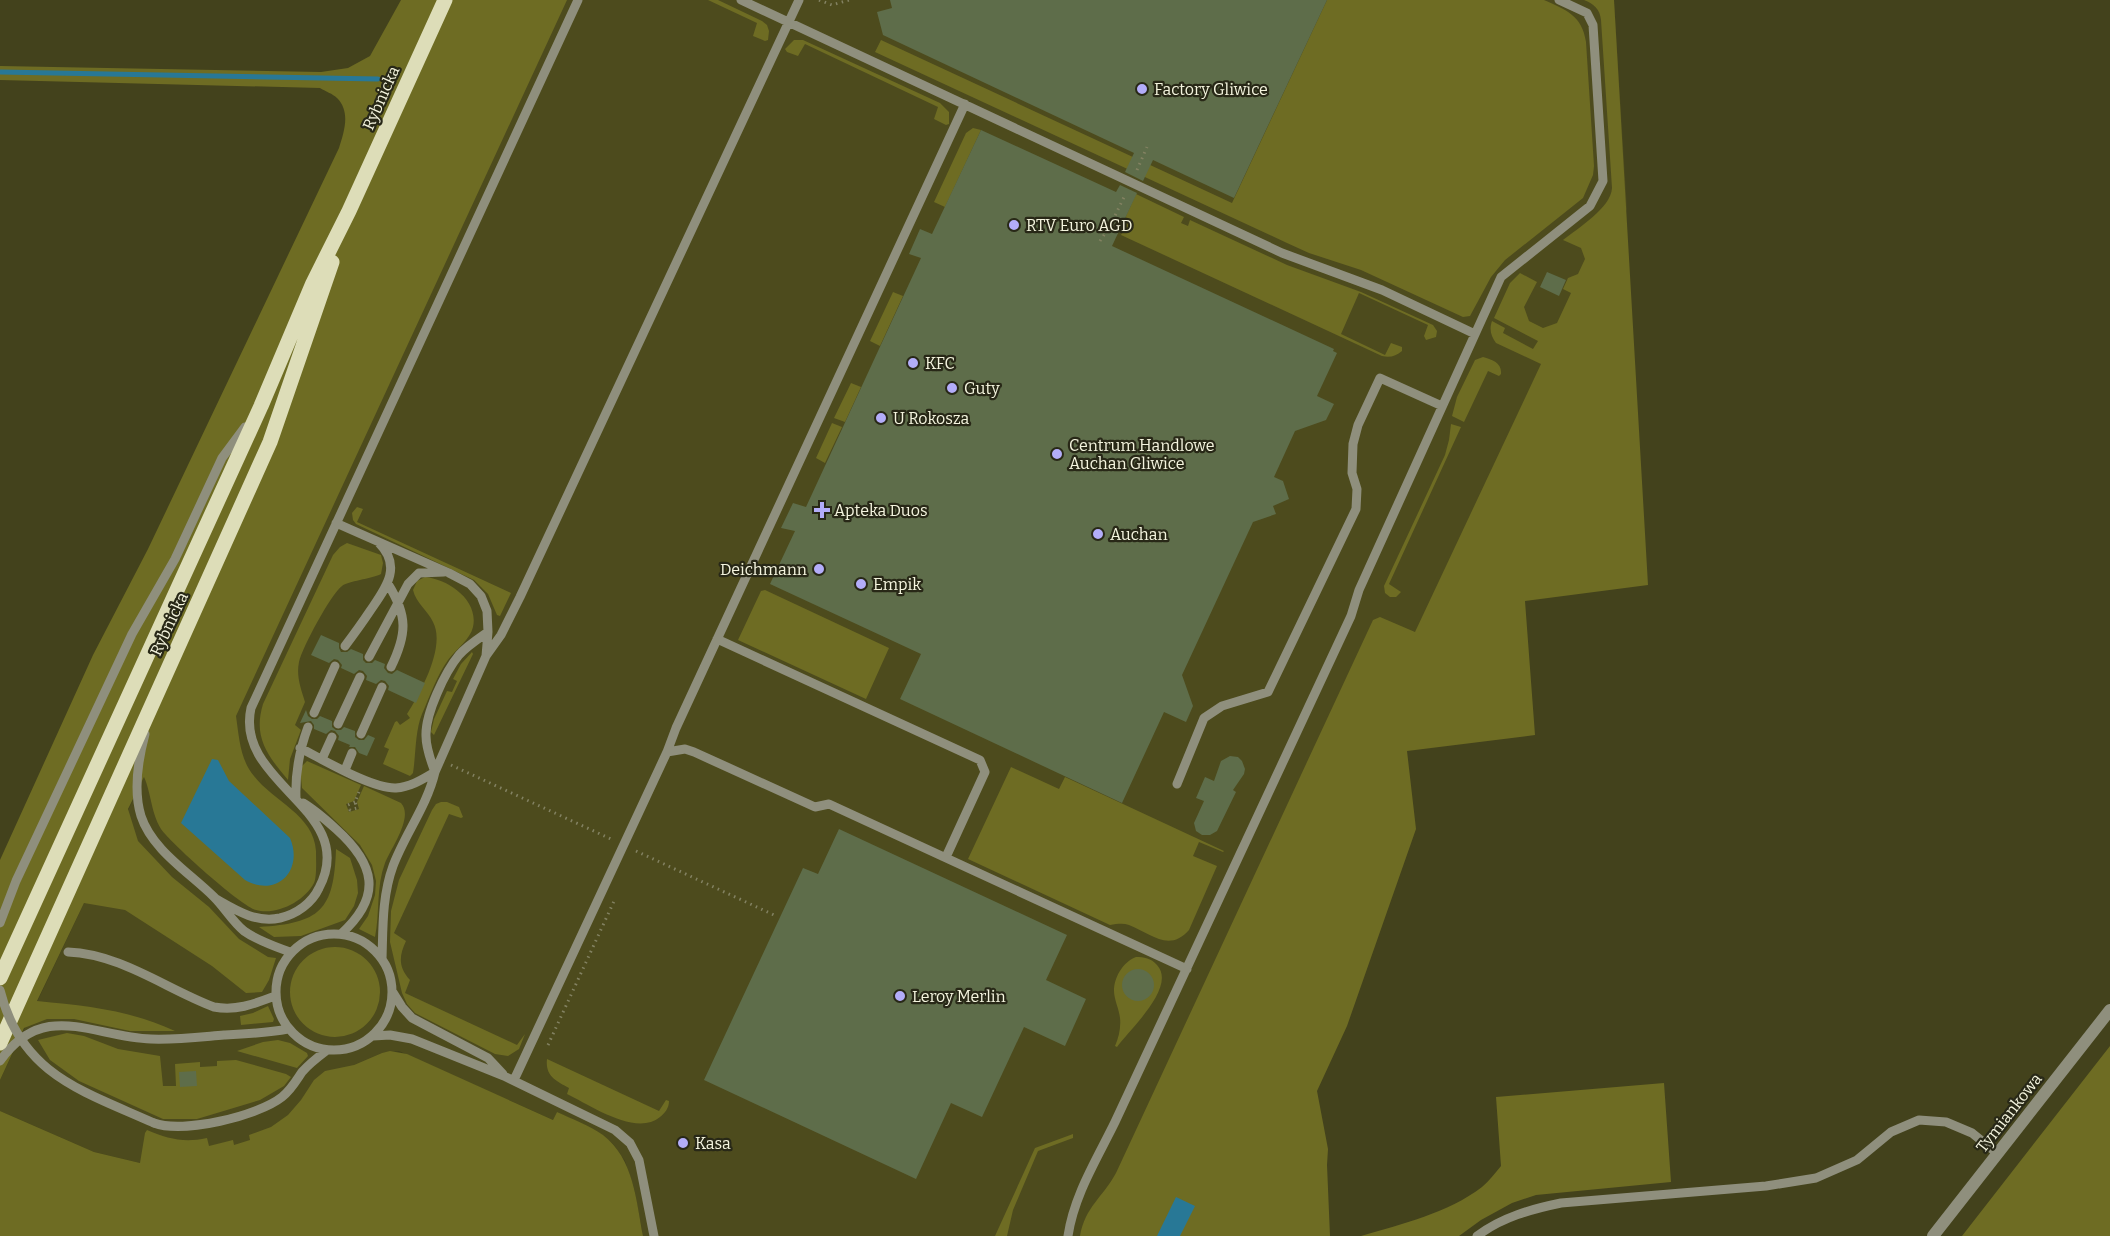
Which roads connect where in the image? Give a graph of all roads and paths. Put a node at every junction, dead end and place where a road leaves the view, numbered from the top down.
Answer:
1 (445, 0) edge
2 (578, 0) edge
3 (741, 0) edge
4 (799, 0) edge
5 (819, 0) edge
6 (849, 0) edge
7 (1558, 0) edge
8 (788, 21) junction
9 (964, 104) junction
10 (1148, 147) dead end
11 (1131, 181) junction
12 (349, 211) junction
13 (1100, 241) dead end
14 (1475, 334) junction
15 (261, 406) junction
16 (1442, 406) junction
17 (336, 523) junction
18 (375, 539) junction
19 (449, 573) junction
20 (388, 584) junction
21 (398, 601) junction
22 (488, 632) junction
23 (717, 639) junction
24 (345, 646) dead end
25 (486, 656) junction
26 (369, 657) dead end
27 (335, 666) dead end
28 (391, 668) dead end
29 (360, 677) dead end
30 (160, 684) junction
31 (382, 687) dead end
32 (314, 713) dead end
33 (338, 724) dead end
34 (308, 727) dead end
35 (361, 734) dead end
36 (332, 737) dead end
37 (300, 748) junction
38 (667, 752) junction
39 (352, 753) dead end
40 (322, 759) junction
41 (441, 760) junction
42 (345, 770) junction
43 (435, 772) junction
44 (1177, 784) dead end
45 (296, 798) junction
46 (624, 845) junction
47 (946, 857) junction
48 (216, 899) junction
49 (774, 915) dead end
50 (0, 923) edge
51 (341, 934) junction
52 (68, 952) dead end
53 (290, 952) junction
54 (382, 959) junction
55 (1187, 969) junction
56 (0, 978) edge
57 (0, 990) edge
58 (392, 991) junction
59 (275, 996) junction
60 (2110, 1010) edge
61 (288, 1029) junction
62 (373, 1036) junction
63 (0, 1043) edge
64 (326, 1051) junction
65 (0, 1061) edge
66 (504, 1076) junction
67 (514, 1080) junction
68 (1998, 1154) junction
69 (654, 1236) edge
70 (1068, 1236) edge
71 (1477, 1236) edge
72 (1933, 1236) edge

1 - 12 main road, Rybnicka
2 - 17 lane
3 - 8 lane
4 - 8 lane
5 - 6 path
7 - 14 lane
8 - 9 lane
8 - 25 lane
9 - 11 lane
9 - 23 lane
10 - 11 path
11 - 13 path
11 - 14 lane
12 - 15 main road, Rybnicka
12 - 30 main road, Rybnicka
14 - 16 lane
15 - 50 lane
15 - 56 main road, Rybnicka
16 - 44 lane
16 - 55 lane
17 - 18 lane
17 - 45 lane
18 - 19 lane
18 - 20 lane
19 - 21 lane
19 - 22 lane
20 - 21 lane
20 - 24 lane
21 - 26 lane
21 - 28 lane
22 - 25 lane
22 - 43 lane
23 - 38 lane
23 - 47 lane
25 - 41 lane
27 - 32 lane
29 - 33 lane
30 - 48 lane
30 - 63 main road, Rybnicka
31 - 35 lane
34 - 37 lane
36 - 40 lane
37 - 40 lane
37 - 45 lane
38 - 46 lane
38 - 47 lane
39 - 42 lane
40 - 42 lane
41 - 43 lane
41 - 46 path
42 - 43 lane
43 - 54 lane
45 - 48 lane
45 - 51 lane
46 - 49 path
46 - 67 lane
47 - 55 lane
48 - 53 lane
51 - 53 lane
51 - 54 lane
52 - 59 lane
53 - 59 lane
54 - 58 lane
55 - 70 lane
57 - 64 lane, bridge
58 - 62 lane
58 - 66 lane
59 - 61 lane
60 - 68 street, Tymiankowa
61 - 64 lane
61 - 65 lane
62 - 64 lane
62 - 66 lane
66 - 67 lane
67 - 69 lane
68 - 71 lane
68 - 72 street, Tymiankowa

